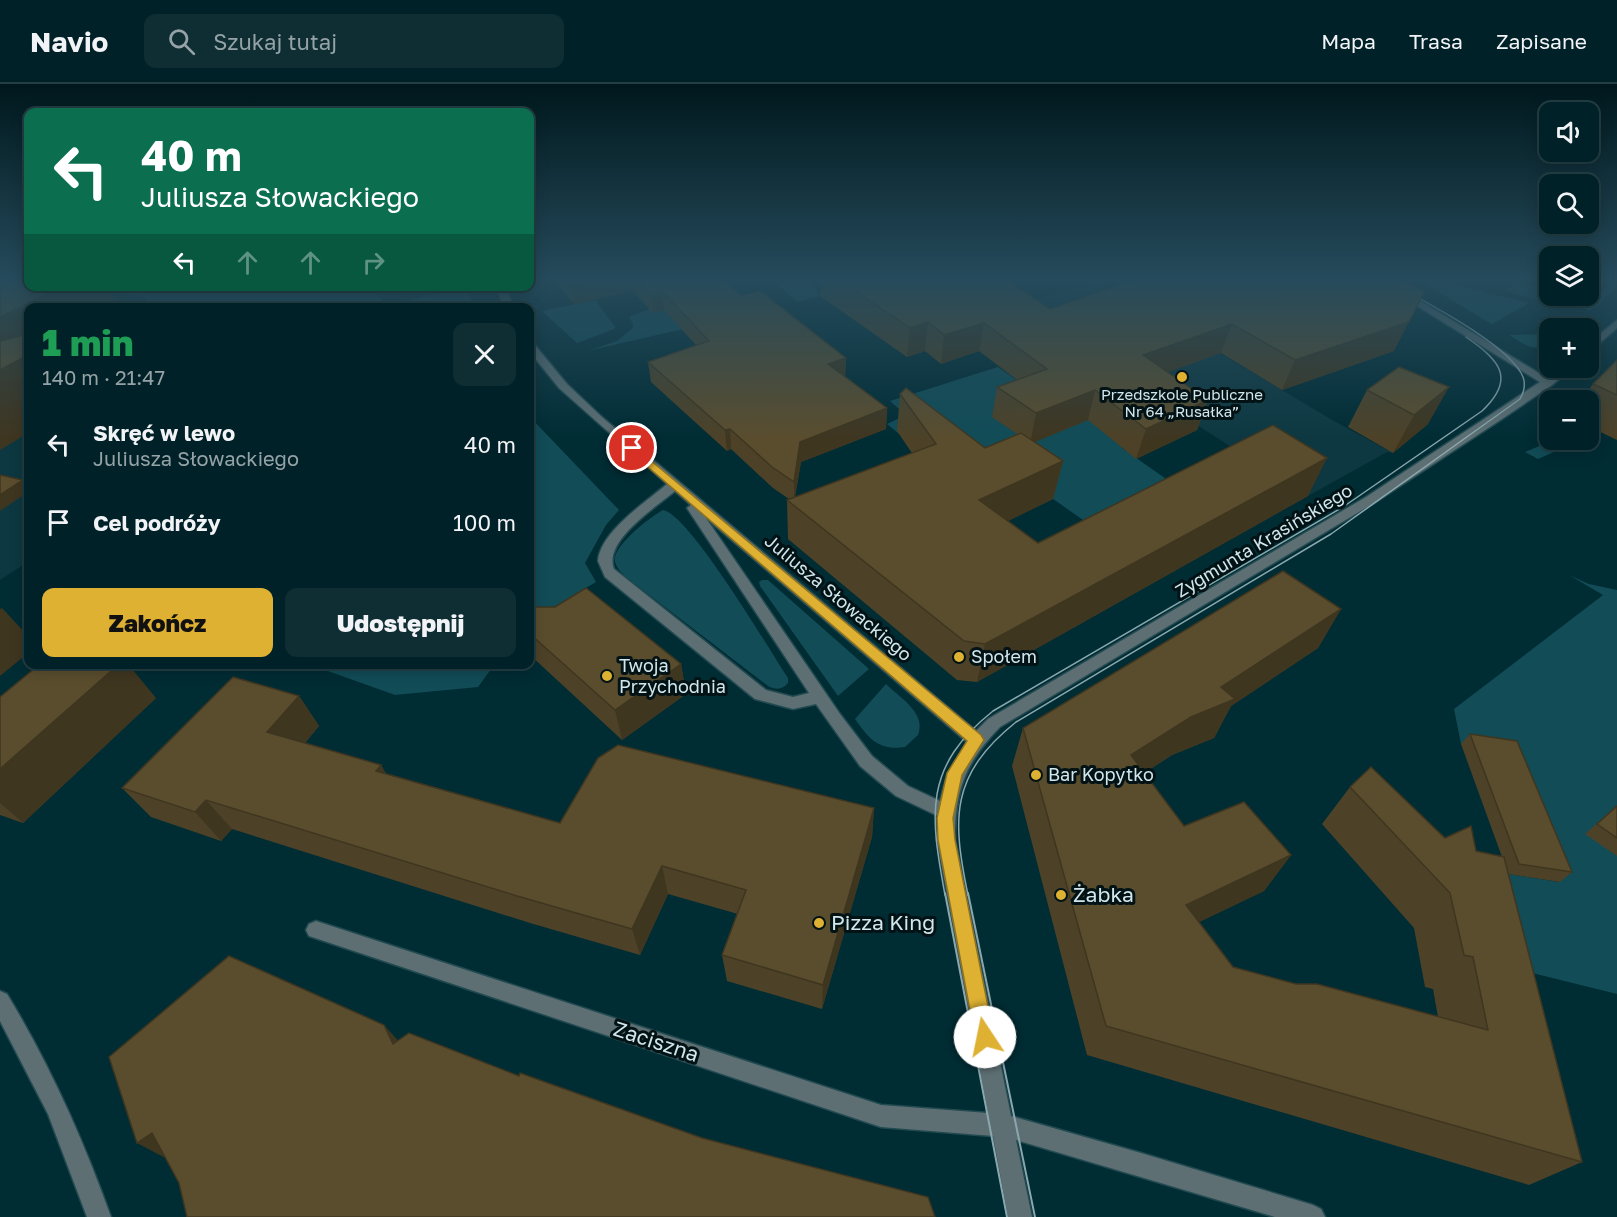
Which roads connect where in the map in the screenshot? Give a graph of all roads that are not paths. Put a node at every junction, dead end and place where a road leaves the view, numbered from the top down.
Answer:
1 (1466, 333) edge
2 (534, 351) edge
3 (1554, 378) edge
4 (1548, 383) junction
5 (674, 485) junction
6 (820, 697) junction
7 (976, 740) junction
8 (945, 812) junction
9 (316, 930) dead end
10 (0, 1001) edge
11 (1002, 1125) junction
12 (94, 1214) edge
13 (1020, 1217) edge
14 (1313, 1217) edge

1 - 4 street
2 - 5 street, Juliusza Słowackiego
3 - 4 street, Zygmunta Krasińskiego
4 - 7 street, Zygmunta Krasińskiego
5 - 6 street, Juliusza Słowackiego
5 - 6 street
5 - 7 street, Juliusza Słowackiego
6 - 8 street, Juliusza Słowackiego
7 - 8 street, Zygmunta Krasińskiego
8 - 11 street, Zygmunta Krasińskiego
9 - 11 street, Zaciszna
10 - 12 street
11 - 13 street, Zygmunta Krasińskiego
11 - 14 street, Zaciszna

